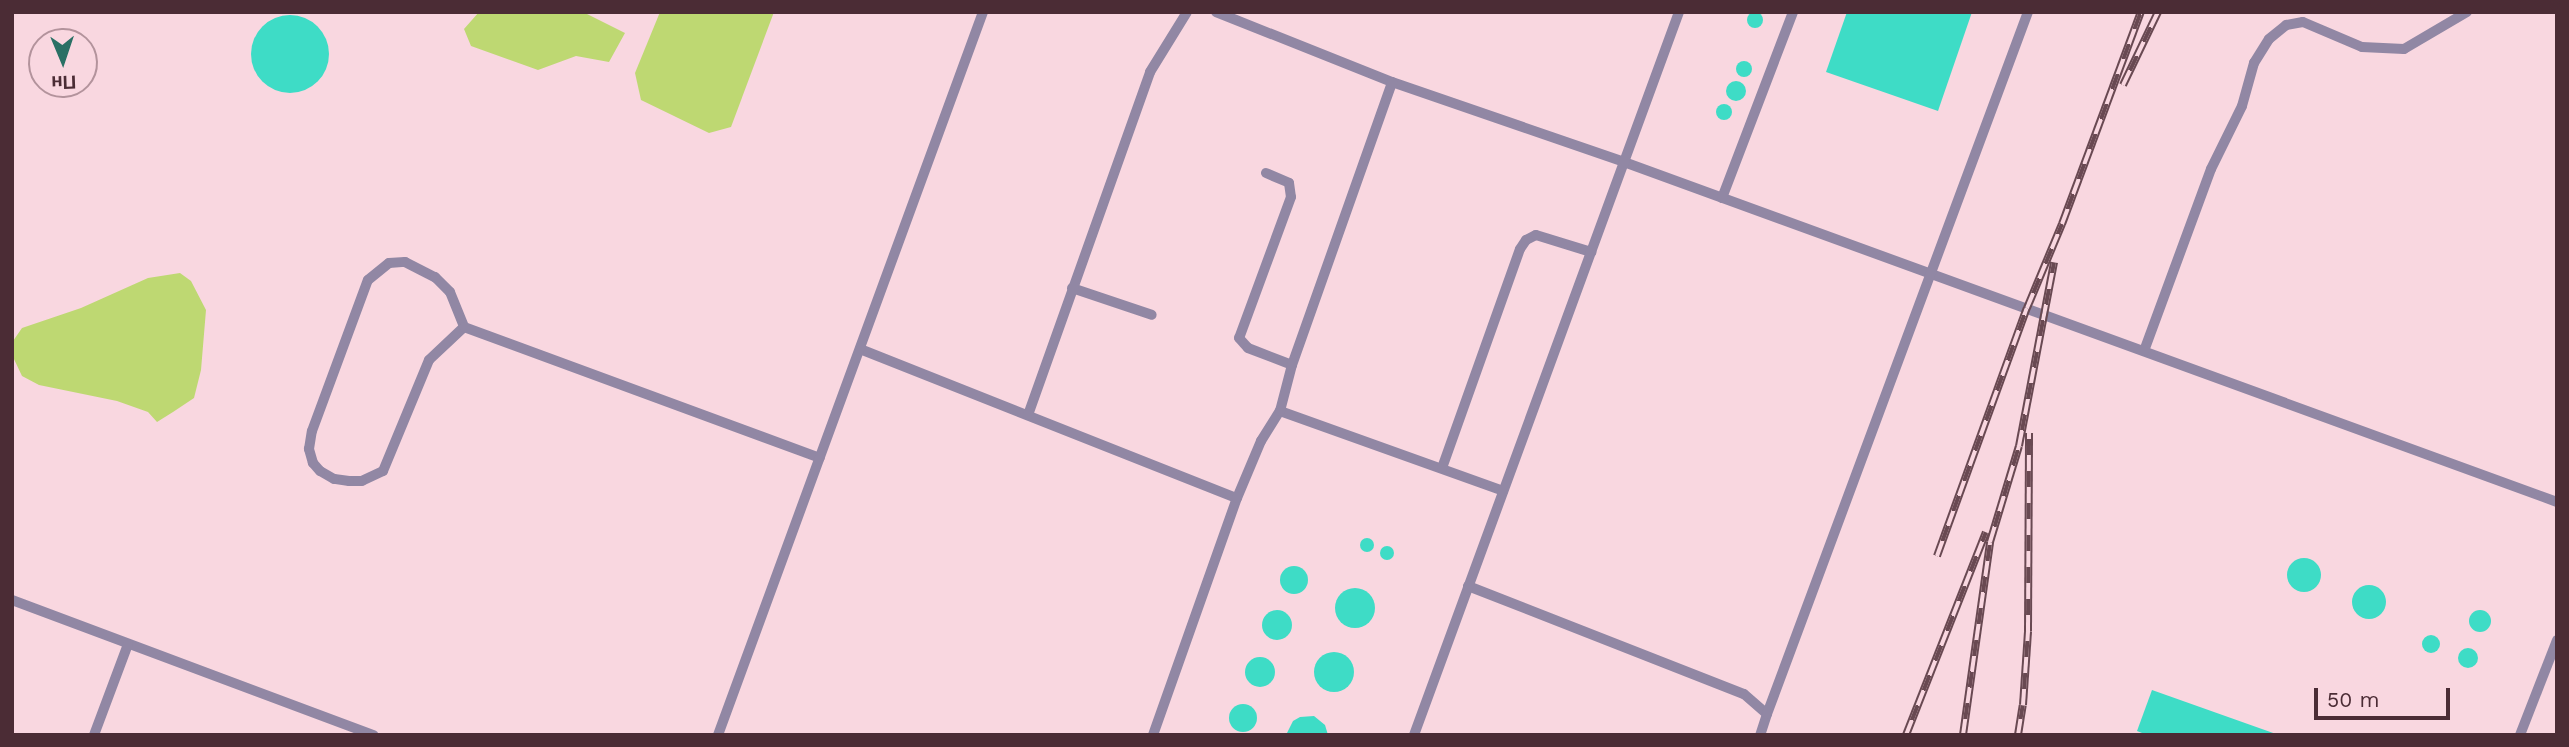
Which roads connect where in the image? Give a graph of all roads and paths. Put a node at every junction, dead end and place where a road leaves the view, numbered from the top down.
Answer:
1 (983, 12) edge
2 (1187, 12) edge
3 (1216, 12) edge
4 (1679, 12) edge
5 (1793, 12) edge
6 (2028, 12) edge
7 (2466, 12) edge
8 (1392, 82) junction
9 (1624, 162) junction
10 (1266, 173) dead end
11 (1722, 198) junction
12 (1591, 252) junction
13 (1932, 274) junction
14 (1072, 288) junction
15 (1152, 315) dead end
16 (464, 327) junction
17 (860, 349) junction
18 (2144, 351) junction
19 (1292, 365) junction
20 (1280, 411) junction
21 (1028, 415) junction
22 (820, 458) junction
23 (1442, 468) junction
24 (1503, 491) junction
25 (1237, 498) junction
26 (2557, 502) edge
27 (1468, 586) junction
28 (12, 600) edge
29 (2557, 640) edge
30 (128, 644) junction
31 (1768, 714) junction
32 (94, 735) edge
33 (374, 735) edge
34 (718, 735) edge
35 (1153, 735) edge
36 (1414, 735) edge
37 (1760, 735) edge
38 (2520, 735) edge

1 - 17 lane
2 - 14 lane
3 - 8 lane
4 - 9 lane
5 - 11 lane
6 - 13 lane
7 - 18 lane
8 - 9 lane
8 - 19 lane
9 - 11 lane
9 - 12 lane
10 - 19 lane
11 - 13 lane
12 - 23 lane
12 - 24 lane
13 - 18 lane
13 - 31 lane
14 - 15 lane
14 - 21 lane
16 - 16 lane
16 - 22 lane
17 - 21 lane
17 - 22 lane
18 - 26 lane
19 - 20 lane
20 - 23 lane
20 - 25 lane
21 - 25 lane
22 - 34 lane
23 - 24 lane
24 - 27 lane
25 - 35 lane
27 - 31 lane
27 - 36 lane
28 - 30 lane
29 - 38 lane
30 - 32 lane
30 - 33 lane
31 - 37 lane

